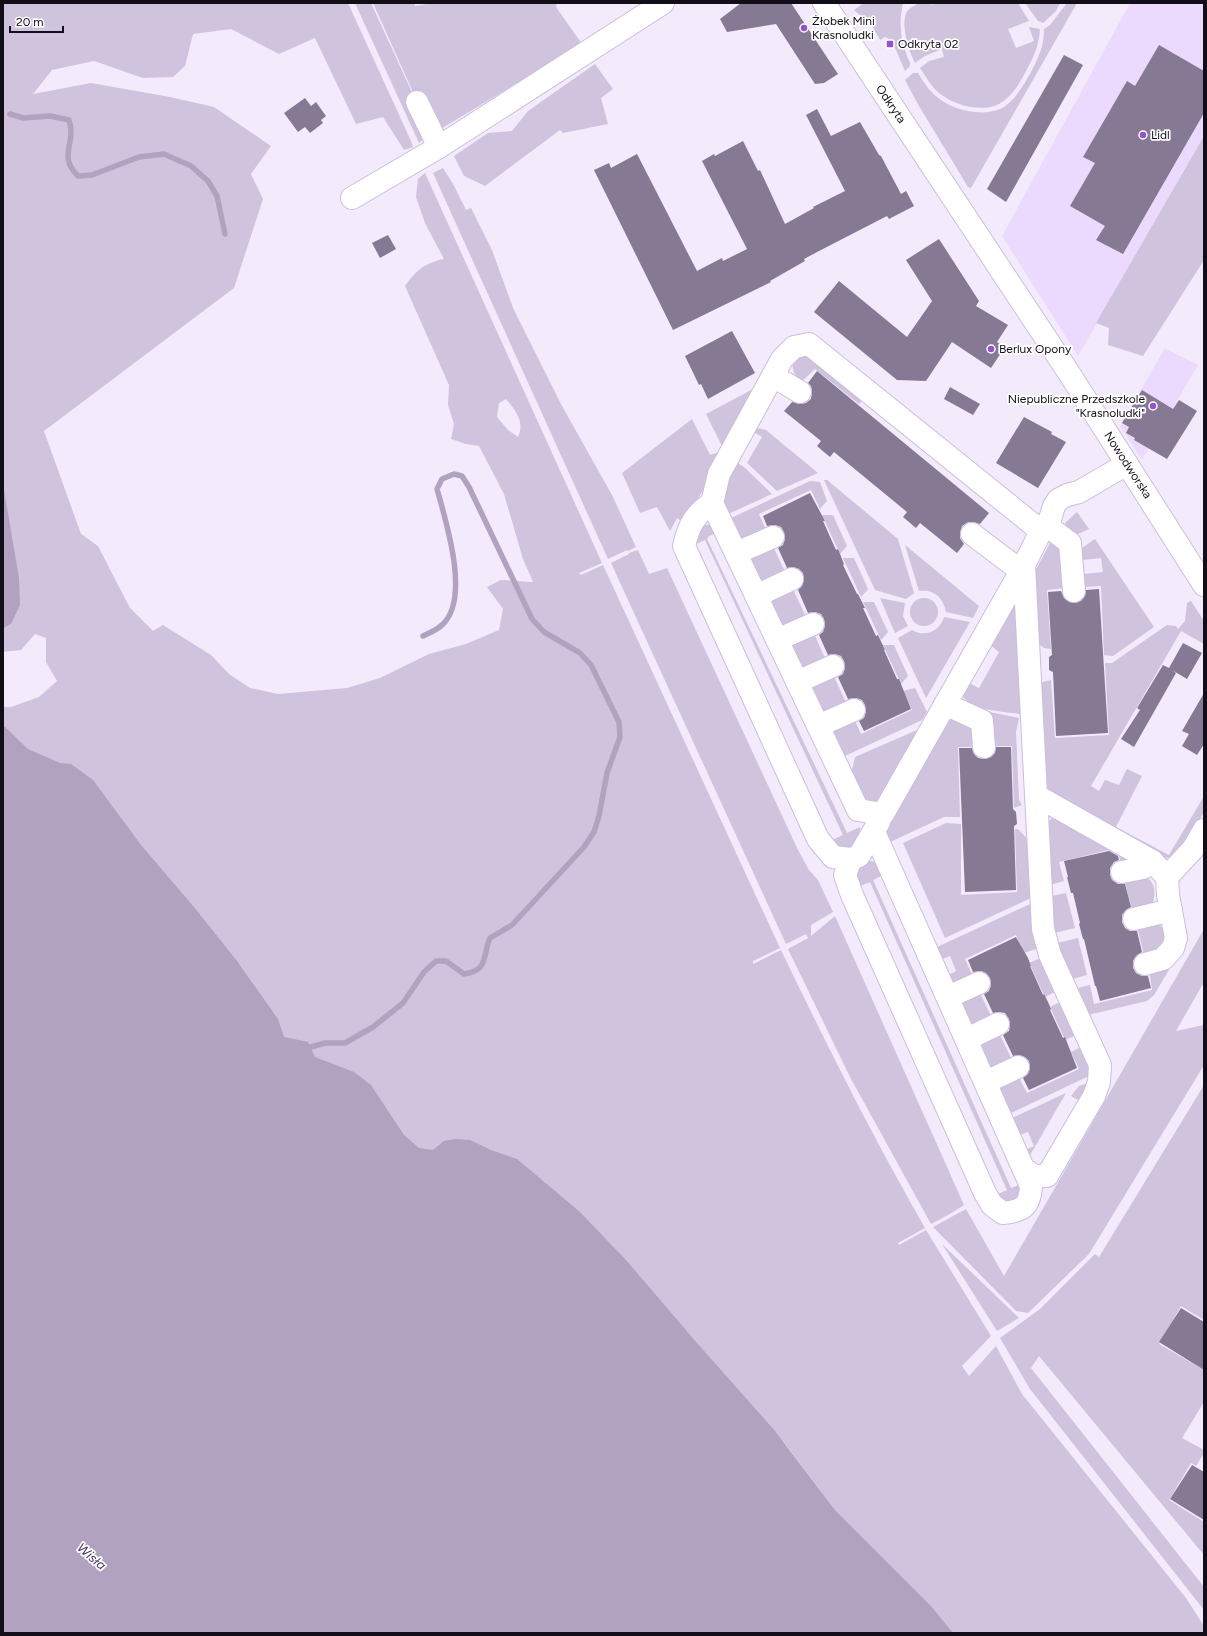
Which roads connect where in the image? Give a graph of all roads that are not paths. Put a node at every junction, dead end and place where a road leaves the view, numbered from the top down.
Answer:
1 (663, 3) edge
2 (824, 3) edge
3 (417, 102) dead end
4 (440, 147) junction
5 (352, 198) dead end
6 (959, 206) joint
7 (773, 376) junction
8 (800, 392) dead end
9 (1127, 464) junction
10 (712, 503) junction
11 (1046, 525) junction
12 (972, 534) dead end
13 (772, 537) dead end
14 (736, 553) junction
15 (1022, 568) junction
16 (792, 579) dead end
17 (1204, 585) edge
18 (1074, 590) dead end
19 (756, 596) junction
20 (813, 624) dead end
21 (777, 640) junction
22 (833, 666) dead end
23 (797, 682) junction
24 (945, 704) junction
25 (854, 710) dead end
26 (818, 726) junction
27 (984, 747) dead end
28 (1036, 796) junction
29 (878, 823) junction
30 (1204, 830) edge
31 (851, 859) junction
32 (1152, 861) junction
33 (1122, 872) dead end
34 (1167, 877) junction
35 (1170, 910) junction
36 (1134, 919) dead end
37 (1145, 964) dead end
38 (978, 983) dead end
39 (948, 997) junction
40 (998, 1024) dead end
41 (967, 1039) junction
42 (1018, 1067) dead end
43 (986, 1082) junction
44 (1025, 1170) junction

1 - 4 street
2 - 6 street, Odkryta
3 - 4 street
4 - 5 street
6 - 9 street, Nowodworska
7 - 8 street
7 - 10 street
7 - 11 street
9 - 11 street
9 - 17 street, Nowodworska
10 - 14 street
10 - 31 street
11 - 15 street
11 - 18 street
12 - 15 street
13 - 14 street
14 - 19 street
15 - 24 street
15 - 28 street
16 - 19 street
19 - 21 street
20 - 21 street
21 - 23 street
22 - 23 street
23 - 26 street
24 - 27 street
24 - 29 street
25 - 26 street
26 - 29 street
28 - 32 street
28 - 44 street
29 - 31 street
29 - 39 street
30 - 34 street
31 - 44 street
32 - 33 street
32 - 34 street
34 - 35 street
35 - 36 street
35 - 37 street
38 - 39 street
39 - 41 street
40 - 41 street
41 - 43 street
42 - 43 street
43 - 44 street

